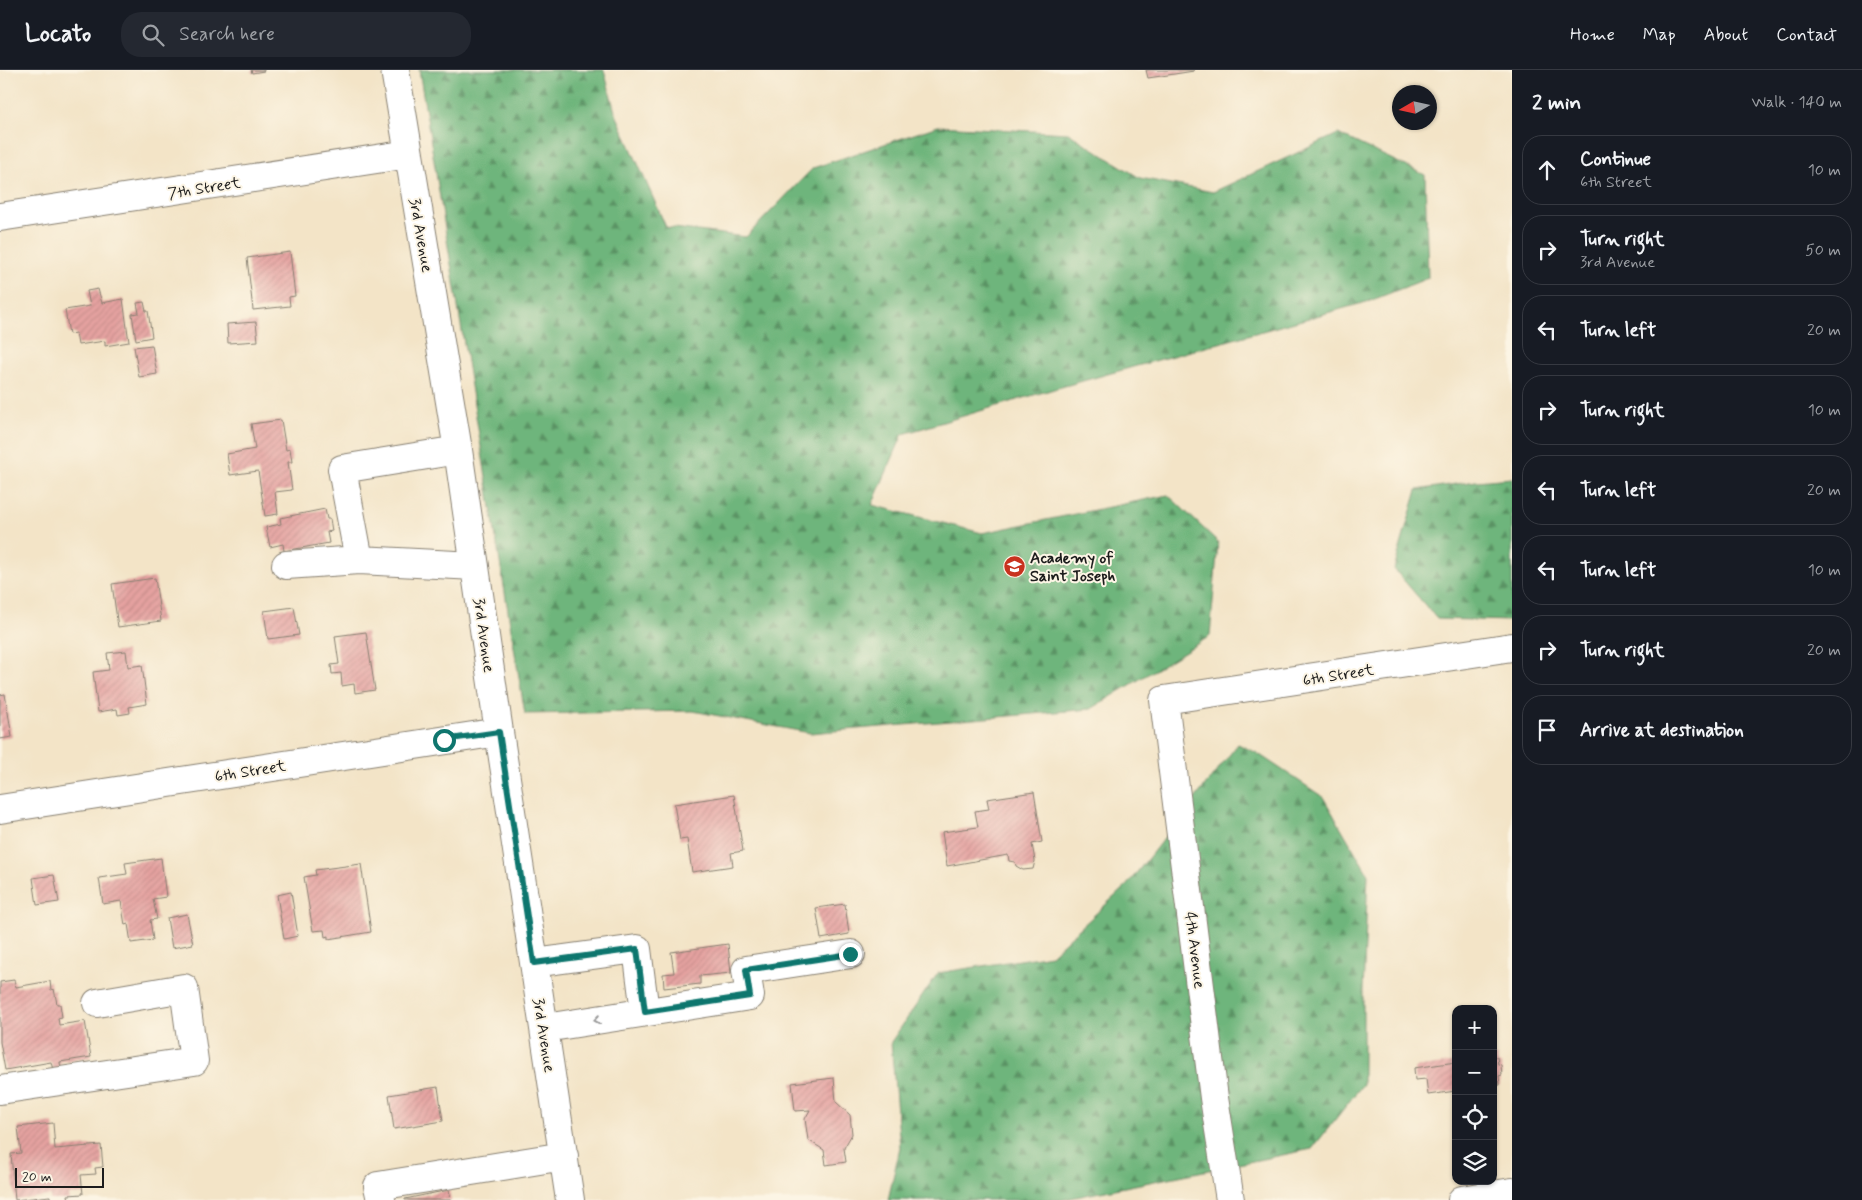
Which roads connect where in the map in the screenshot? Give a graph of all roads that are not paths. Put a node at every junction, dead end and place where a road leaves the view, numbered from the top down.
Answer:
1 (395, 70) edge
2 (409, 154) junction
3 (0, 217) edge
4 (458, 450) junction
5 (359, 560) junction
6 (286, 565) dead end
7 (475, 566) junction
8 (1512, 647) edge
9 (1164, 700) joint
10 (499, 732) junction
11 (0, 809) edge
12 (850, 954) dead end
13 (534, 963) junction
14 (97, 1003) dead end
15 (645, 1012) junction
16 (544, 1028) junction
17 (0, 1090) edge
18 (564, 1156) junction
19 (1512, 1192) edge
20 (381, 1200) edge
21 (570, 1200) edge
22 (1230, 1200) edge
23 (1462, 1200) edge

1 - 2 street, 3rd Avenue
2 - 3 street, 7th Street
2 - 4 street, 3rd Avenue
4 - 5 street
4 - 7 street, 3rd Avenue
5 - 6 street
5 - 7 street
7 - 10 street, 3rd Avenue
8 - 9 street, 6th Street
9 - 22 street, 4th Avenue
10 - 11 street, 6th Street
10 - 13 street, 3rd Avenue
12 - 15 street
13 - 15 street
13 - 16 street, 3rd Avenue
14 - 17 street
15 -> 16 street
16 - 18 street, 3rd Avenue
18 - 20 street
18 - 21 street, 3rd Avenue
19 - 23 street

